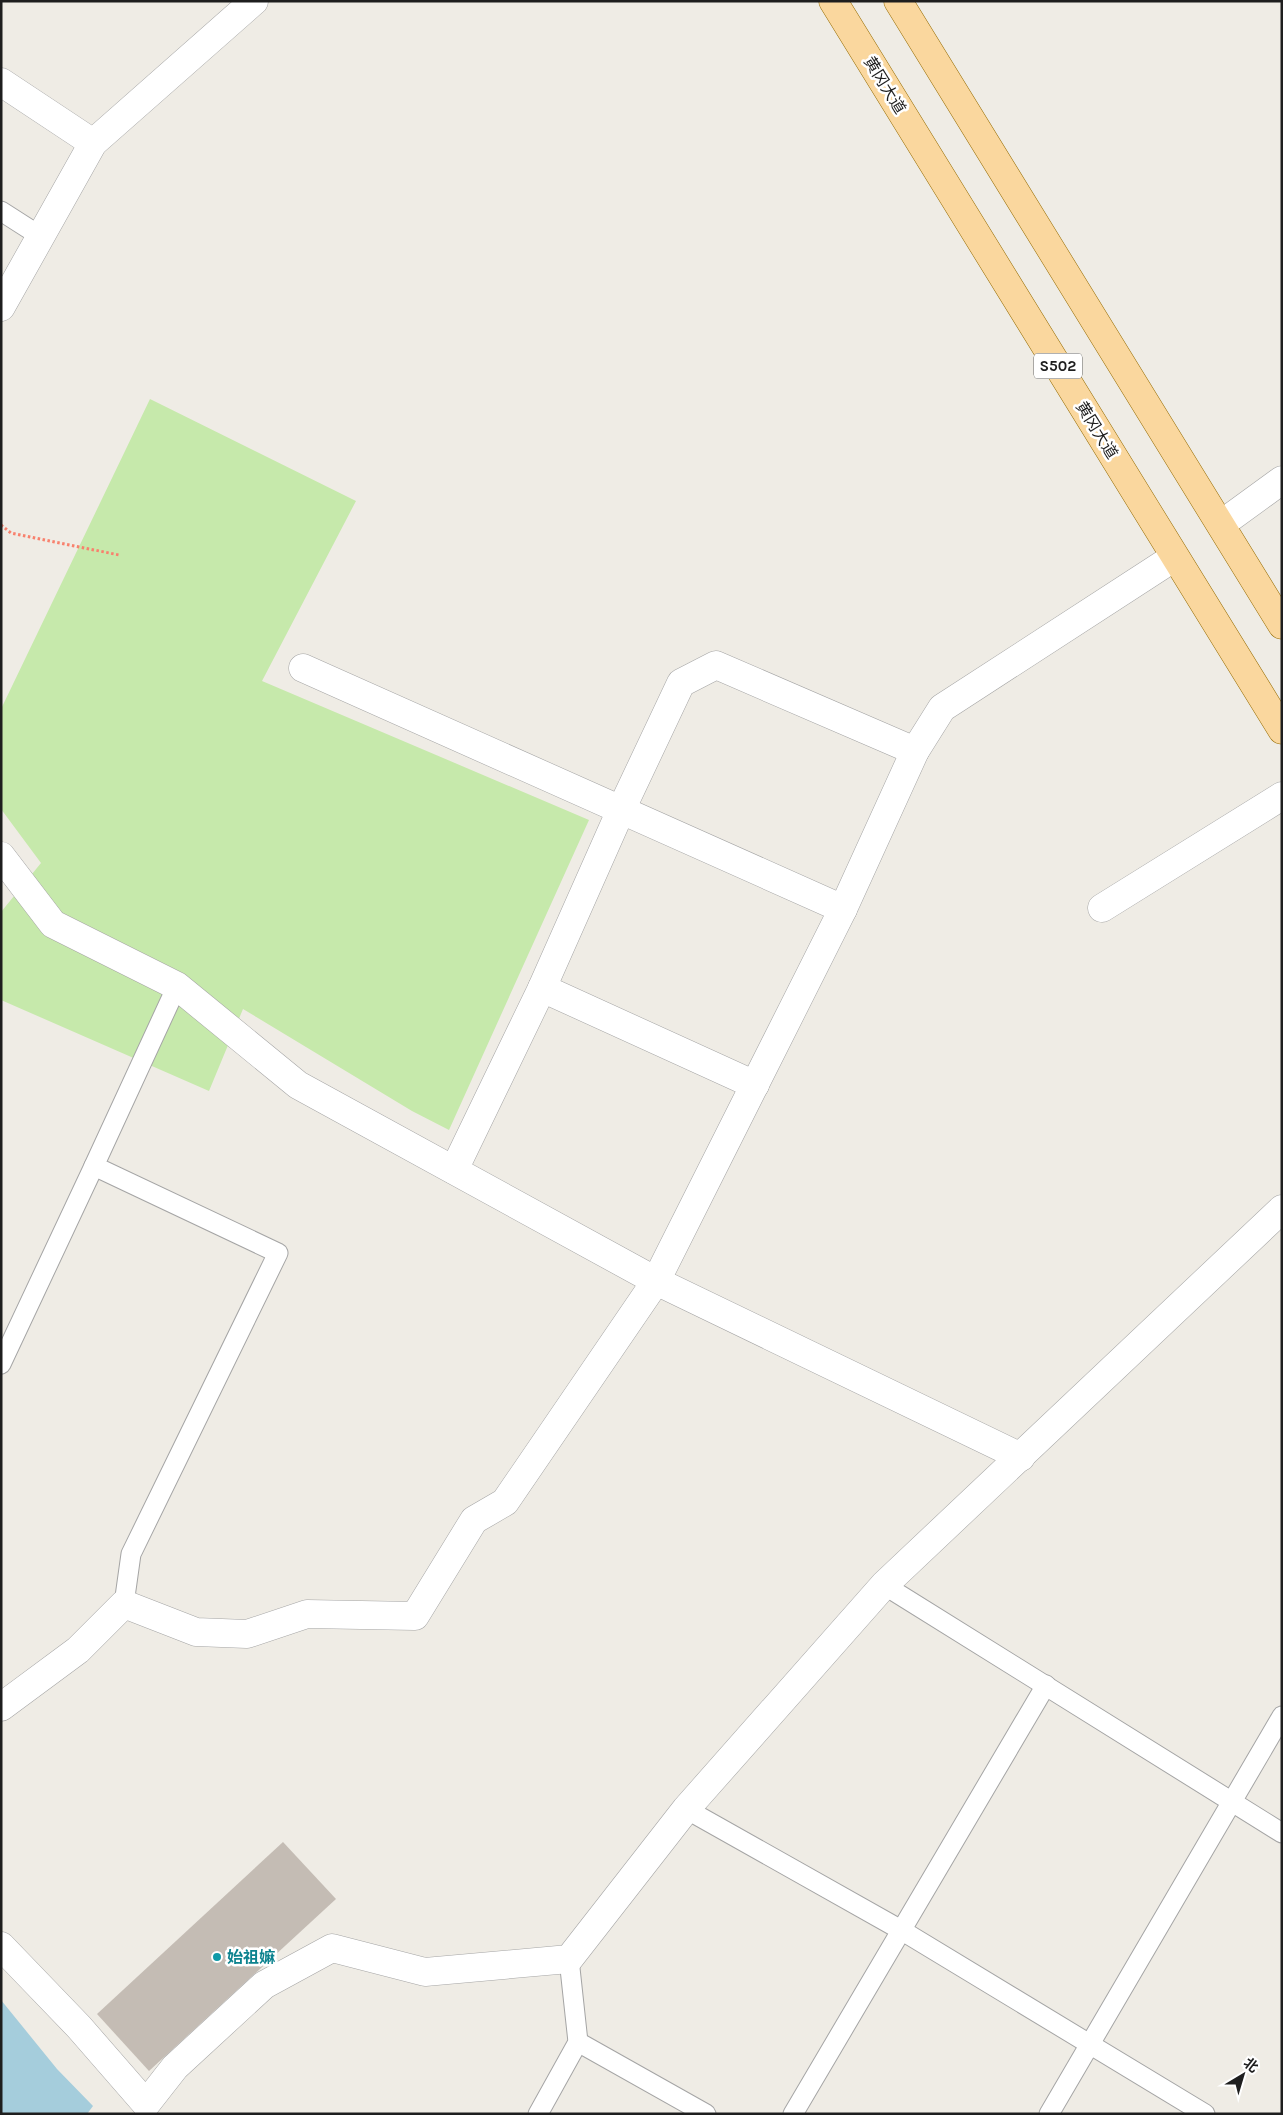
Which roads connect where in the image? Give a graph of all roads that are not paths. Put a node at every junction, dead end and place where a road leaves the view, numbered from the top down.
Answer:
1 (254, 1) edge
2 (834, 1) edge
3 (898, 1) edge
4 (1, 82) edge
5 (93, 143) junction
6 (1, 212) edge
7 (40, 236) junction
8 (1, 307) edge
9 (1282, 480) edge
10 (1227, 520) dead end
11 (1167, 562) dead end
12 (1282, 625) edge
13 (303, 668) dead end
14 (1282, 730) edge
15 (915, 751) junction
16 (1282, 796) edge
17 (621, 810) junction
18 (1, 856) edge
19 (1102, 908) dead end
20 (843, 909) junction
21 (177, 986) junction
22 (542, 988) junction
23 (755, 1085) junction
24 (94, 1166) junction
25 (454, 1170) junction
26 (1282, 1209) edge
27 (656, 1281) junction
28 (1, 1364) edge
29 (1021, 1457) junction
30 (884, 1585) junction
31 (124, 1604) junction
32 (1046, 1685) junction
33 (1, 1707) edge
34 (1282, 1716) edge
35 (1232, 1802) junction
36 (686, 1809) junction
37 (1282, 1833) edge
38 (901, 1930) junction
39 (1, 1946) edge
40 (569, 1959) junction
41 (578, 2042) junction
42 (1090, 2044) junction
43 (142, 2109) edge
44 (538, 2114) edge
45 (706, 2114) edge
46 (793, 2114) edge
47 (1049, 2114) edge
48 (1205, 2114) edge

1 - 5 street
2 - 14 main road, 黄冈大道 / S502
3 - 12 main road
4 - 5 street
5 - 7 street
6 - 7 lane
7 - 8 street
9 - 10 street
11 - 15 street
13 - 17 street
15 - 17 street
15 - 20 street
16 - 19 street
17 - 20 street
17 - 22 street
18 - 21 street
20 - 23 street
21 - 24 lane
21 - 25 street
22 - 23 street
22 - 25 street
23 - 27 street
24 - 28 lane
24 - 31 lane
25 - 27 street
26 - 29 street
27 - 29 street
27 - 31 street
29 - 30 street
30 - 32 lane
30 - 36 street
31 - 33 street
32 - 35 lane
32 - 38 lane
34 - 35 lane
35 - 37 lane
35 - 42 lane
36 - 38 lane
36 - 40 street
38 - 42 lane
38 - 46 lane
39 - 43 street
40 - 41 lane
40 - 43 street
41 - 44 lane
41 - 45 lane
42 - 47 lane
42 - 48 lane

